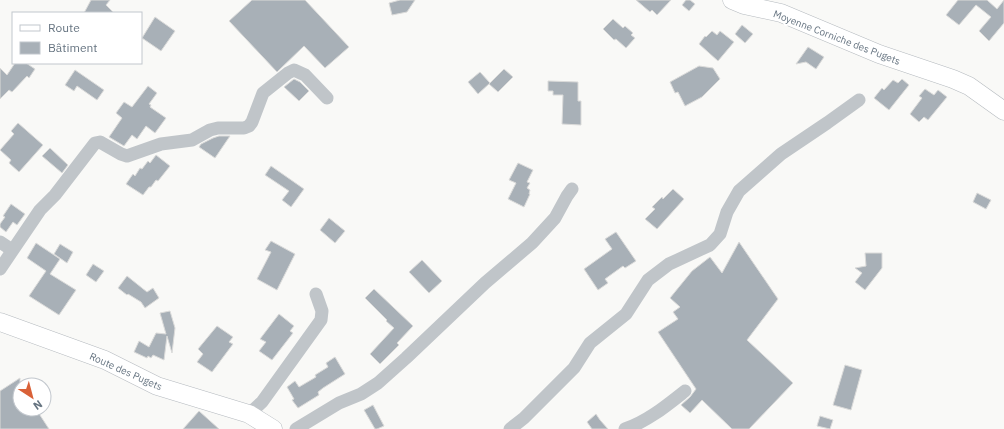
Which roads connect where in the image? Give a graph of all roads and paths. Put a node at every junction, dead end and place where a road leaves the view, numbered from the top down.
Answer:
1 (732, 0) edge
2 (328, 98) dead end
3 (859, 100) dead end
4 (1004, 111) edge
5 (572, 189) dead end
6 (0, 242) edge
7 (12, 250) junction
8 (0, 268) edge
9 (316, 294) dead end
10 (0, 322) edge
11 (685, 391) dead end
12 (249, 414) junction
13 (273, 429) edge
14 (296, 429) edge
15 (510, 429) edge
16 (625, 429) edge

1 - 4 main road, Moyenne Corniche des Pugets
2 - 7 street
3 - 15 street
5 - 14 street
6 - 7 street
7 - 8 street
9 - 12 street
10 - 12 main road, Route des Pugets
11 - 16 street
12 - 13 main road, Route des Pugets

